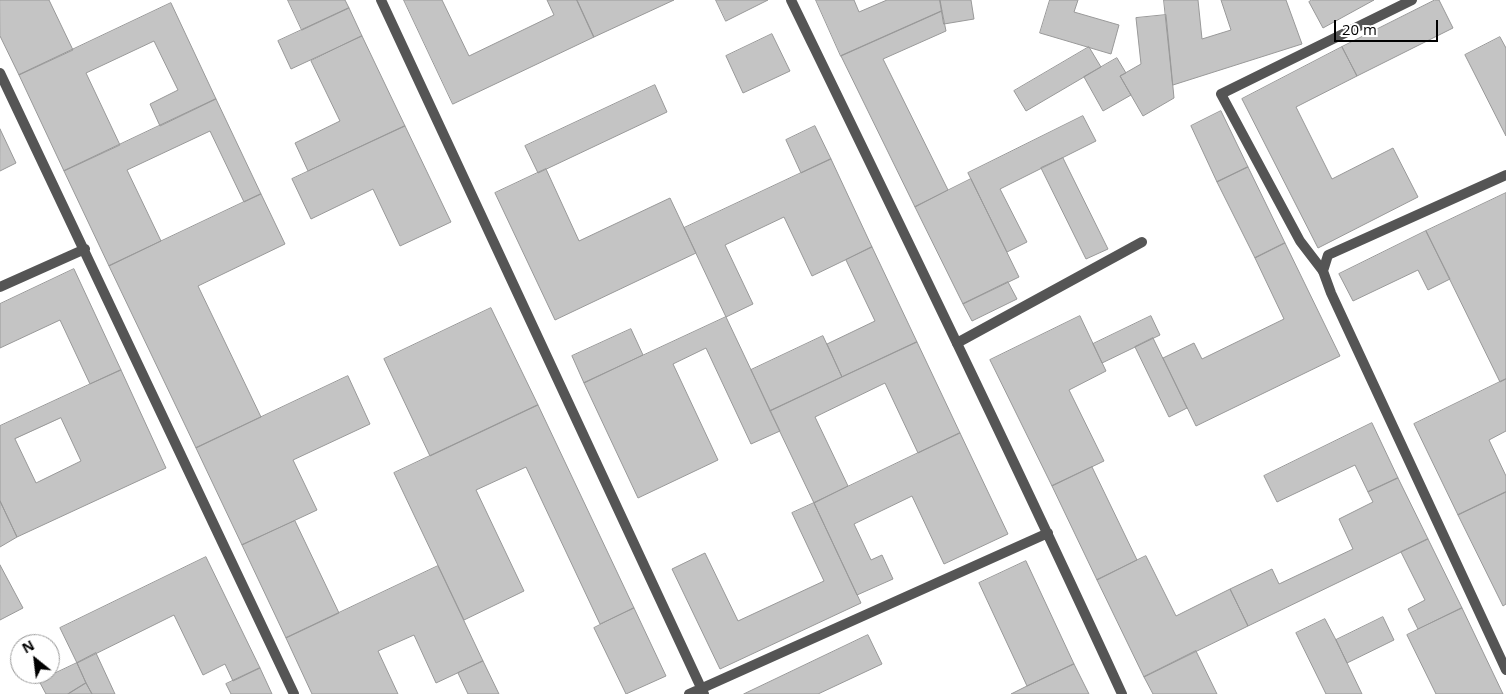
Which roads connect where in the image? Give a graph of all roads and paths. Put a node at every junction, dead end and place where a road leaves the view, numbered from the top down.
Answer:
1 (381, 0) edge
2 (791, 0) edge
3 (1412, 0) edge
4 (0, 73) edge
5 (1506, 175) edge
6 (1142, 242) dead end
7 (84, 249) junction
8 (1323, 271) junction
9 (0, 287) edge
10 (957, 343) junction
11 (1048, 533) junction
12 (1506, 670) edge
13 (702, 691) edge
14 (294, 694) edge
15 (689, 694) edge
16 (1122, 694) edge

1 - 13 street
2 - 10 street
3 - 8 street
4 - 7 street
5 - 8 street
6 - 10 street
7 - 9 street
7 - 14 street
8 - 12 street
10 - 11 street
11 - 13 street
11 - 16 street
13 - 15 street

